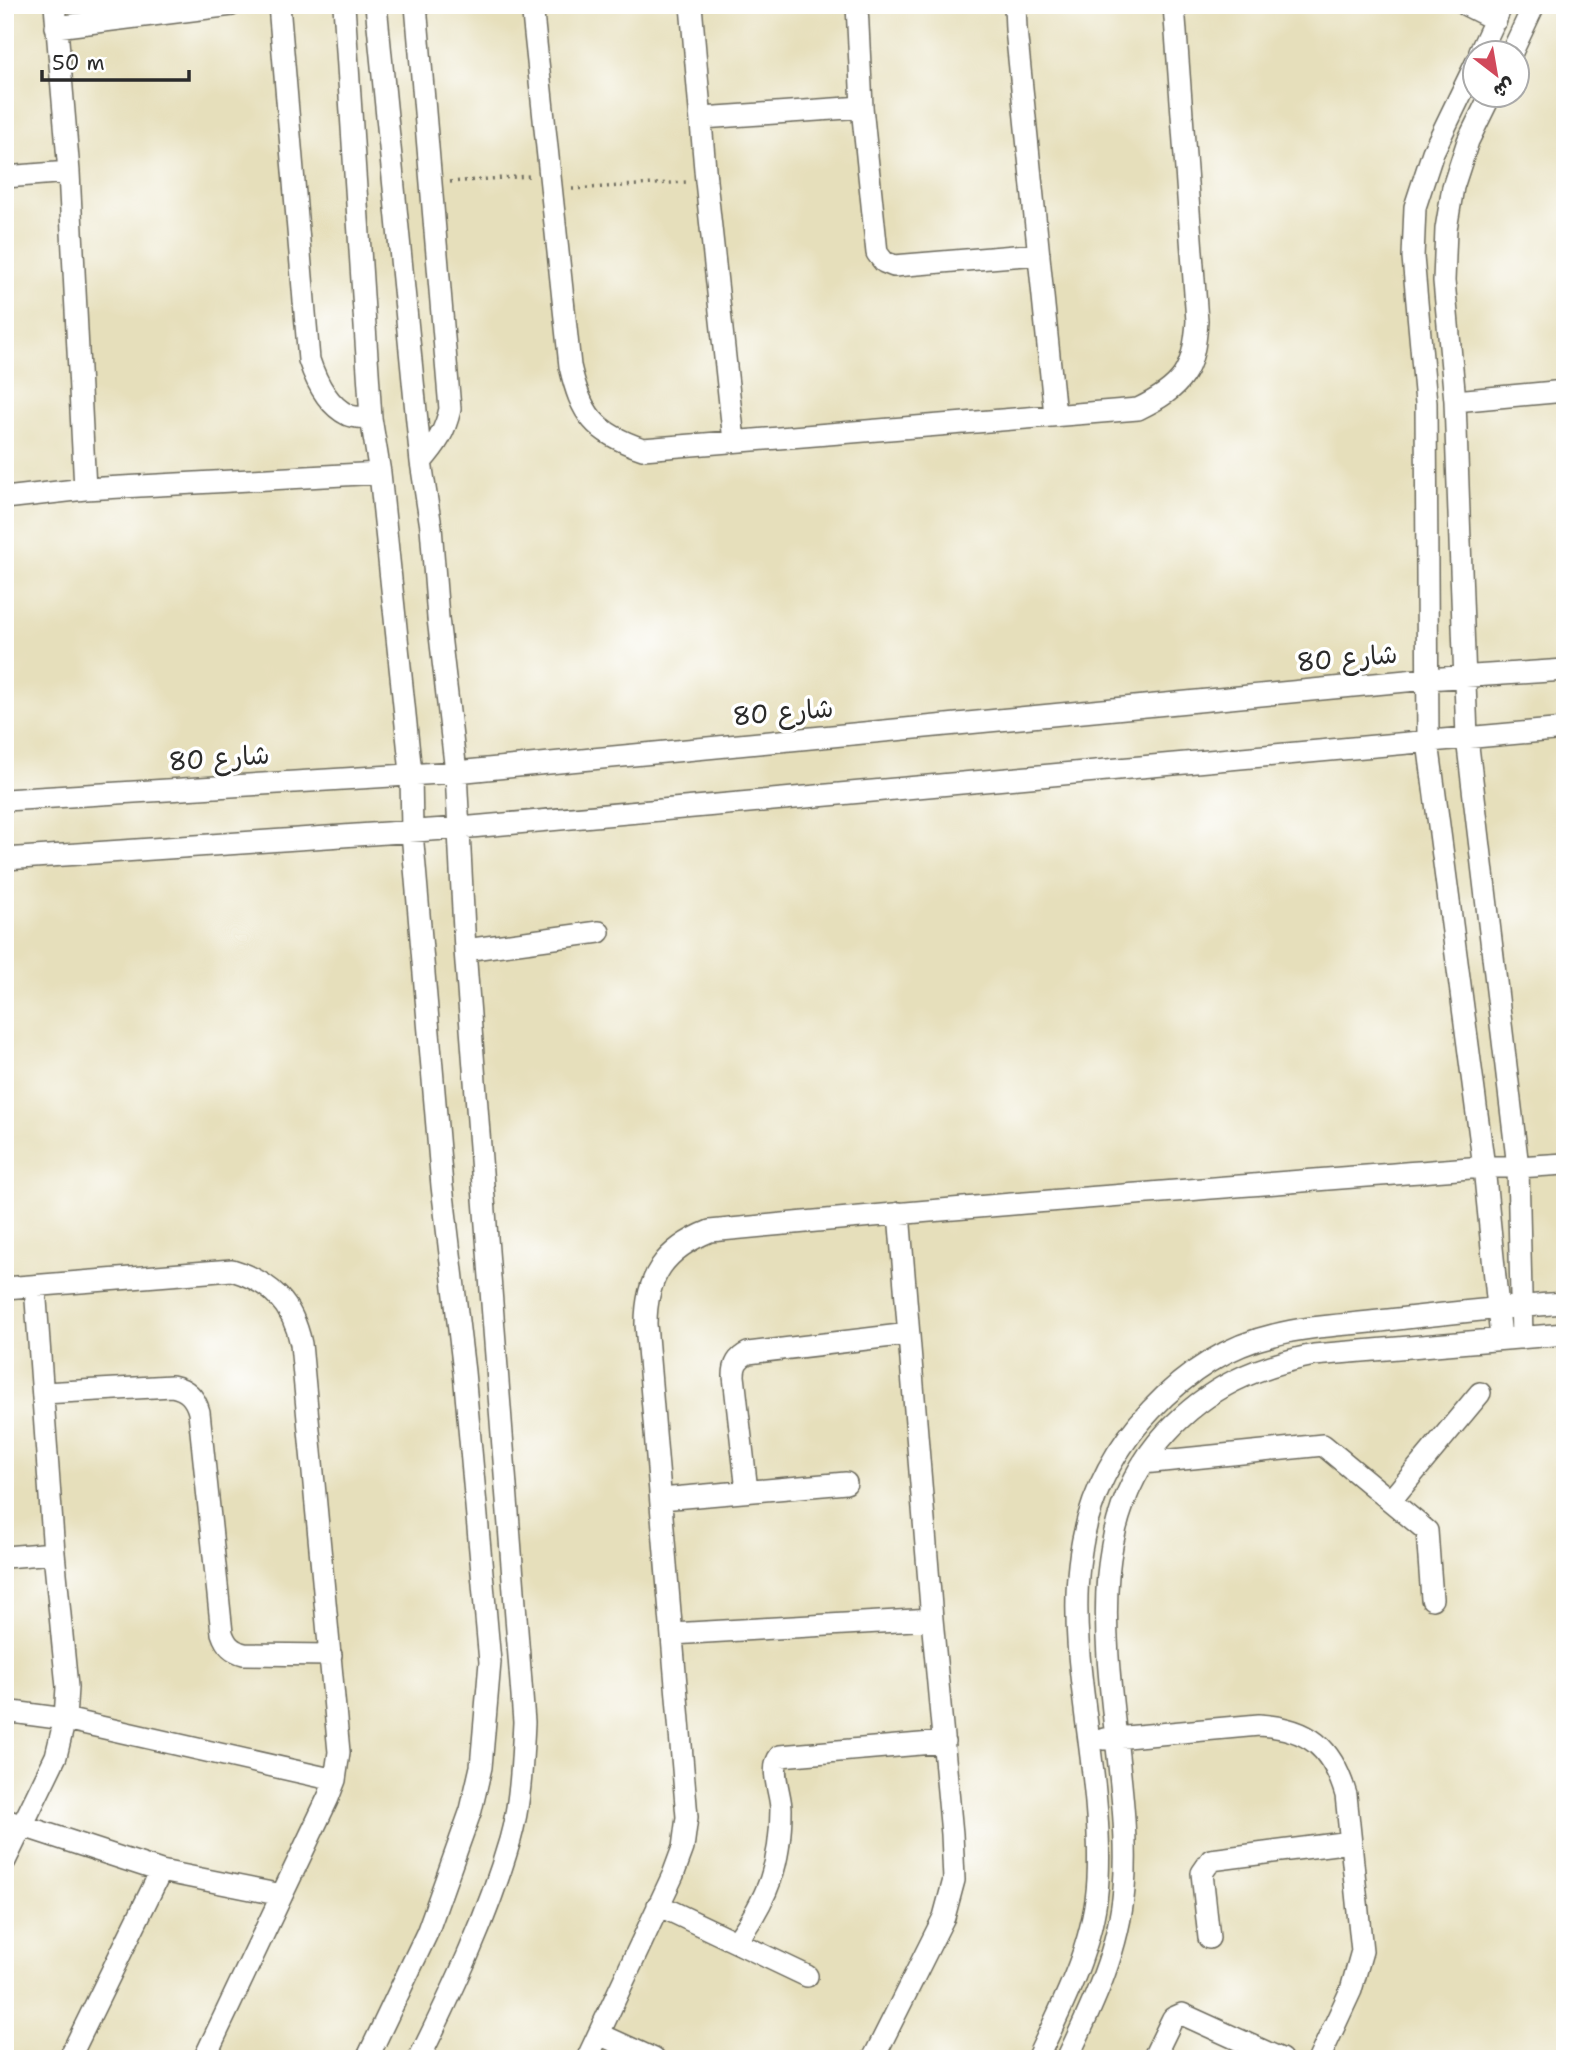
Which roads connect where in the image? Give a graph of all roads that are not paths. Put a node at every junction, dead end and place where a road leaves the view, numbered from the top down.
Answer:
1 (55, 5) edge
2 (232, 5) edge
3 (279, 5) edge
4 (344, 5) edge
5 (376, 5) edge
6 (416, 5) edge
7 (532, 5) edge
8 (691, 5) edge
9 (857, 5) edge
10 (1015, 5) edge
11 (1174, 5) edge
12 (1466, 5) edge
13 (1534, 5) edge
14 (1499, 13) edge
15 (56, 27) junction
16 (1487, 38) edge
17 (1519, 38) edge
18 (1462, 90) edge
19 (862, 107) junction
20 (1484, 108) edge
21 (702, 118) junction
22 (69, 172) junction
23 (5, 177) edge
24 (1039, 254) junction
25 (1565, 391) edge
26 (1455, 401) junction
27 (1055, 415) junction
28 (371, 418) junction
29 (734, 441) junction
30 (421, 462) junction
31 (380, 473) junction
32 (85, 489) junction
33 (5, 498) edge
34 (1565, 670) edge
35 (1464, 678) junction
36 (1427, 679) junction
37 (1565, 729) edge
38 (1467, 738) junction
39 (1428, 742) junction
40 (456, 772) junction
41 (411, 774) junction
42 (5, 800) edge
43 (460, 828) junction
44 (412, 832) junction
45 (5, 859) edge
46 (599, 932) dead end
47 (465, 950) junction
48 (1565, 1164) edge
49 (1484, 1167) junction
50 (1518, 1167) junction
51 (899, 1213) junction
52 (35, 1286) junction
53 (5, 1288) edge
54 (1565, 1303) edge
55 (1520, 1306) junction
56 (1499, 1307) junction
57 (909, 1334) junction
58 (1565, 1334) edge
59 (1512, 1338) junction
60 (1480, 1392) dead end
61 (43, 1393) junction
62 (1143, 1463) junction
63 (846, 1483) dead end
64 (747, 1491) junction
65 (661, 1499) junction
66 (1391, 1500) junction
67 (54, 1553) junction
68 (5, 1557) edge
69 (1432, 1599) dead end
70 (932, 1619) junction
71 (672, 1634) junction
72 (331, 1655) junction
73 (5, 1711) edge
74 (65, 1720) junction
75 (1116, 1738) junction
76 (1088, 1740) junction
77 (944, 1742) junction
78 (335, 1780) junction
79 (14, 1822) edge
80 (1351, 1842) junction
81 (5, 1861) edge
82 (161, 1871) junction
83 (282, 1895) junction
84 (658, 1905) junction
85 (1209, 1938) dead end
86 (736, 1942) junction
87 (807, 1976) dead end
88 (599, 2034) junction
89 (69, 2059) edge
90 (204, 2059) edge
91 (367, 2059) edge
92 (419, 2059) edge
93 (587, 2059) edge
94 (654, 2059) edge
95 (873, 2059) edge
96 (1037, 2059) edge
97 (1067, 2059) edge
98 (1153, 2059) edge
99 (1282, 2059) edge
100 (1319, 2059) edge

1 - 15 street
2 - 15 street
3 - 28 street
4 - 28 street
5 - 30 street
6 - 30 street
7 - 29 street
8 - 21 street
9 - 19 street
10 - 24 street
11 - 27 street
12 - 14 street
13 - 17 street
14 - 16 street
15 - 22 street
18 - 36 street
19 - 21 street
19 - 24 street
20 - 26 street
21 - 29 street
22 - 23 street
22 - 32 street
24 - 27 street
25 - 26 street
26 - 35 street
27 - 29 street
28 - 31 street
30 - 40 street
31 - 32 street
31 - 41 street
32 - 33 street
34 - 35 street, شارع 80
35 - 36 street, شارع 80
35 - 38 street
36 - 39 street
36 - 40 street, شارع 80
37 - 38 street
38 - 39 street
38 - 50 street
39 - 43 street
39 - 49 street
40 - 41 street, شارع 80
40 - 43 street
41 - 42 street, شارع 80
41 - 44 street
43 - 44 street
43 - 47 street
44 - 45 street
44 - 91 street
46 - 47 street
47 - 92 street
48 - 50 street
49 - 50 street
49 - 51 street
49 - 56 street
50 - 55 street
51 - 57 street
51 - 65 street
52 - 53 street
52 - 61 street
52 - 72 street
54 - 55 street
55 - 56 street
55 - 59 street
56 - 59 street
56 - 76 street
57 - 64 street
57 - 70 street
58 - 59 street
59 - 62 street
60 - 66 street
61 - 67 street
61 - 72 street
62 - 66 street
62 - 75 street
63 - 64 street
64 - 65 street
65 - 71 street
66 - 69 street
67 - 68 street
67 - 74 street
70 - 71 street
70 - 77 street
71 - 84 street
72 - 78 street
73 - 74 street
74 - 78 street
74 - 79 street
75 - 76 street
75 - 80 street
75 - 97 street
76 - 96 street
77 - 86 street
77 - 95 street
78 - 83 street
79 - 81 street
79 - 82 street
80 - 85 street
80 - 100 street
82 - 83 street
82 - 89 street
83 - 90 street
84 - 86 street
84 - 88 street
86 - 87 street
88 - 93 street
88 - 94 street
98 - 99 street

